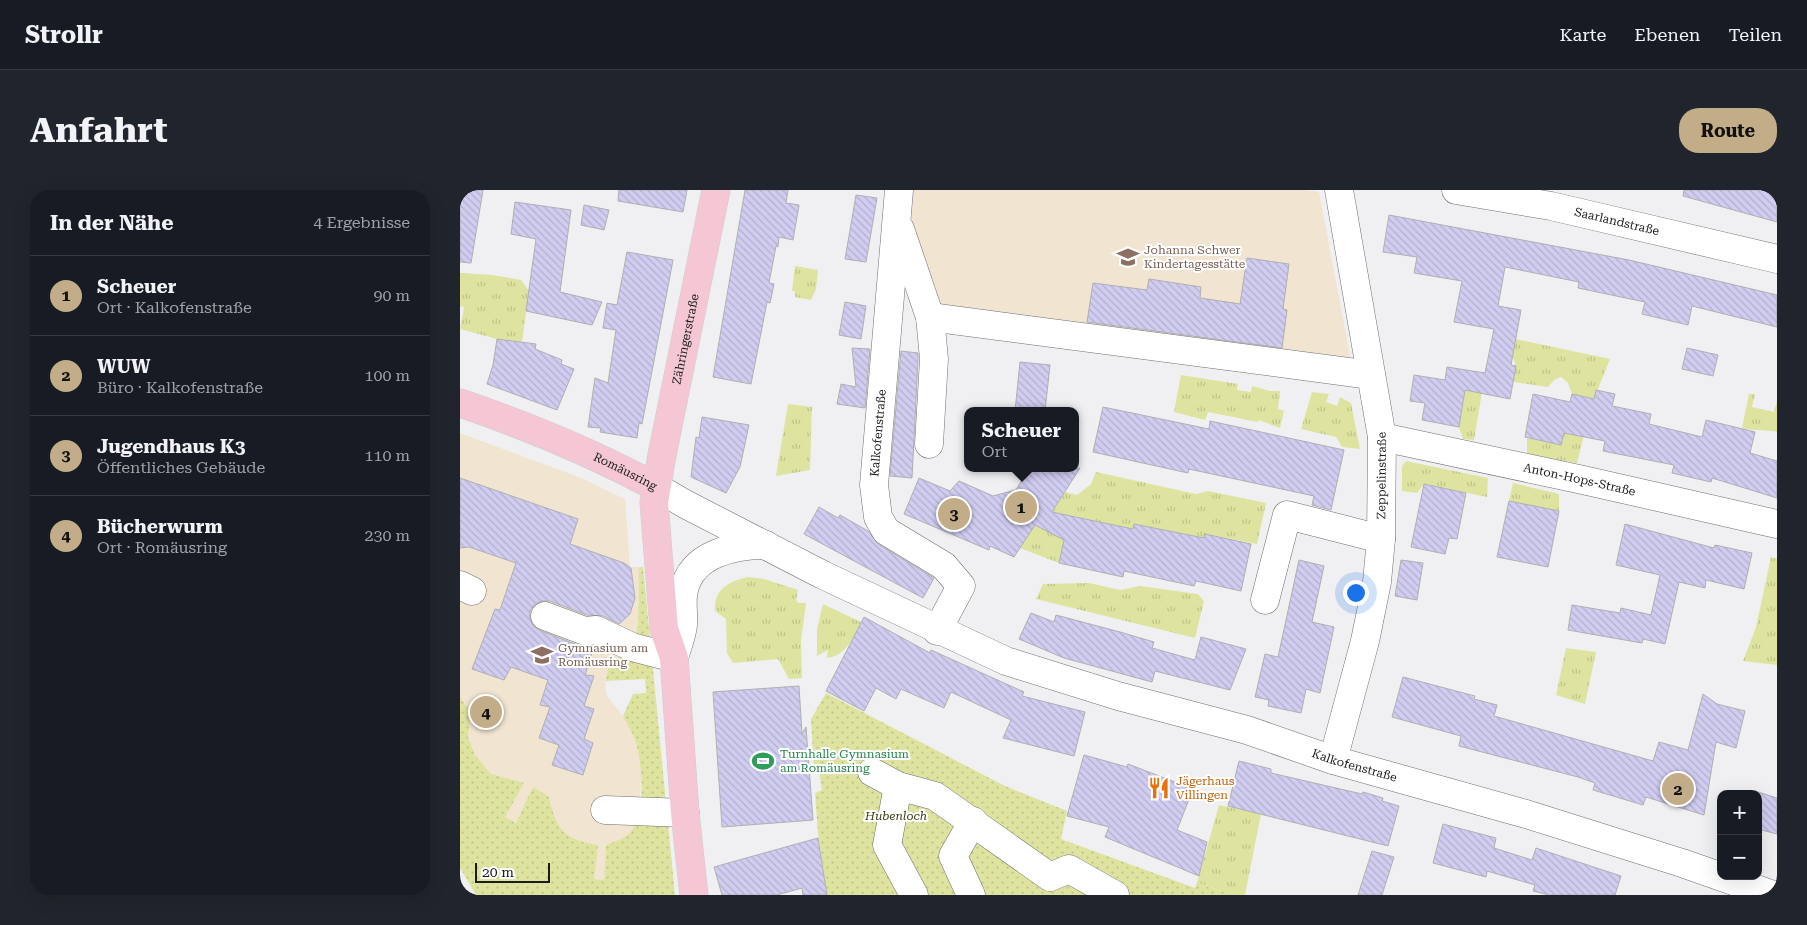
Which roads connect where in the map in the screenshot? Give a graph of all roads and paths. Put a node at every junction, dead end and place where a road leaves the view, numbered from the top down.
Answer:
1 (716, 190) edge
2 (899, 190) edge
3 (1339, 190) edge
4 (1456, 190) edge
5 (1552, 198) edge
6 (897, 220) junction
7 (1777, 259) edge
8 (930, 317) junction
9 (1371, 375) junction
10 (460, 403) edge
11 (1382, 437) junction
12 (929, 444) dead end
13 (656, 487) junction
14 (1777, 524) edge
15 (1381, 539) junction
16 (766, 544) junction
17 (1265, 600) dead end
18 (545, 616) dead end
19 (938, 631) junction
20 (674, 658) junction
21 (1332, 760) junction
22 (872, 772) dead end
23 (898, 786) junction
24 (605, 810) dead end
25 (685, 813) junction
26 (973, 821) junction
27 (694, 895) edge
28 (914, 895) edge
29 (971, 895) edge
30 (1115, 895) edge
31 (1773, 895) edge

1 - 13 main road, Zähringerstraße
2 - 6 street, Kalkofenstraße
3 - 9 street, Zeppelinstraße
4 - 5 street, Saarlandstraße
5 - 7 street, Saarlandstraße
6 - 8 street
6 - 19 street, Kalkofenstraße
8 - 9 street
8 - 12 street
9 - 11 street, Zeppelinstraße
10 - 13 main road, Romäusring
11 - 14 street, Anton-Hops-Straße
11 - 15 street, Zeppelinstraße
13 - 16 street, Kalkofenstraße
13 - 20 main road, Romäusring
15 - 17 street
15 - 21 street, Zeppelinstraße
16 - 19 street, Kalkofenstraße
16 - 20 street, Romäusring
18 - 20 street
19 - 21 street, Kalkofenstraße
20 - 25 main road, Romäusring
21 - 31 street, Kalkofenstraße
22 - 23 street
23 - 26 street
23 - 28 street
24 - 25 street
25 - 27 main road, Romäusring
26 - 29 street
26 - 30 street

